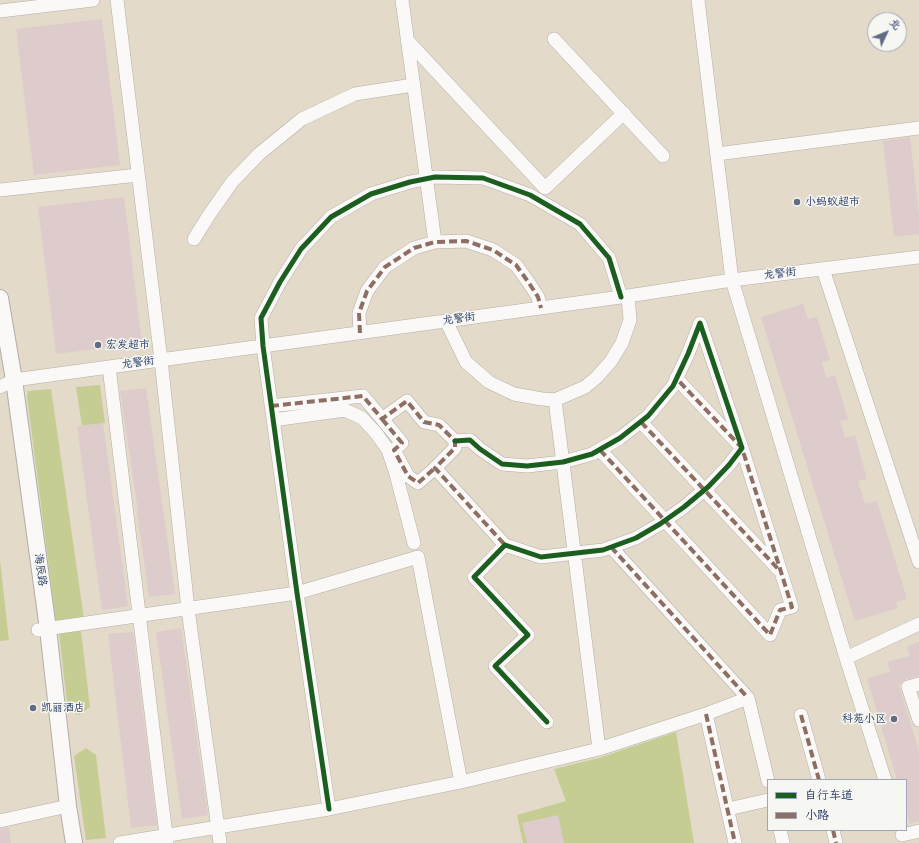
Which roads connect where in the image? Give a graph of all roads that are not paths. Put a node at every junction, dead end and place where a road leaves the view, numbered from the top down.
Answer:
1 (93, 0) edge
2 (117, 0) edge
3 (402, 0) edge
4 (698, 0) edge
5 (0, 11) edge
6 (554, 39) dead end
7 (407, 40) junction
8 (413, 85) junction
9 (624, 113) junction
10 (919, 128) edge
11 (717, 154) junction
12 (663, 156) dead end
13 (138, 175) junction
14 (426, 179) junction
15 (545, 188) junction
16 (0, 190) edge
17 (539, 200) junction
18 (194, 239) dead end
19 (435, 242) junction
20 (919, 257) edge
21 (823, 269) junction
22 (732, 280) junction
23 (625, 296) junction
24 (0, 298) edge
25 (542, 308) junction
26 (446, 321) junction
27 (360, 333) junction
28 (262, 346) junction
29 (0, 358) edge
30 (161, 360) junction
31 (109, 367) junction
32 (676, 378) junction
33 (6, 384) edge
34 (555, 400) junction
35 (271, 406) junction
36 (382, 419) junction
37 (273, 420) junction
38 (641, 422) junction
39 (455, 442) junction
40 (742, 448) junction
41 (600, 450) junction
42 (563, 462) junction
43 (434, 468) junction
44 (704, 491) junction
45 (665, 520) junction
46 (414, 542) dead end
47 (505, 545) junction
48 (612, 547) junction
49 (574, 552) junction
50 (919, 562) edge
51 (782, 573) junction
52 (297, 593) junction
53 (188, 609) junction
54 (140, 616) junction
55 (919, 624) edge
56 (43, 630) junction
57 (846, 658) junction
58 (919, 684) edge
59 (748, 698) junction
60 (706, 714) junction
61 (801, 715) dead end
62 (919, 720) edge
63 (547, 722) dead end
64 (600, 749) junction
65 (768, 779) edge
66 (818, 779) edge
67 (885, 779) edge
68 (461, 782) junction
69 (767, 800) edge
70 (63, 807) junction
71 (329, 809) junction
72 (728, 809) junction
73 (0, 821) edge
74 (218, 827) junction
75 (780, 831) edge
76 (832, 831) edge
77 (919, 831) edge
78 (903, 836) edge
79 (166, 839) edge
80 (63, 843) edge
81 (74, 843) edge
82 (122, 843) edge
83 (220, 843) edge
84 (735, 843) edge
85 (783, 843) edge
86 (836, 843) edge

1 - 5 street
2 - 13 street
3 - 7 street
4 - 11 street
6 - 9 street
7 - 8 street
7 - 15 street
8 - 14 street
8 - 18 street
9 - 12 street
9 - 15 street
10 - 11 street
11 - 22 street
13 - 16 street
13 - 30 street
14 - 17 street
14 - 19 street
14 - 28 street
15 - 17 street
17 - 23 street
19 - 25 street
19 - 27 street
20 - 21 street, 龙警街
21 - 22 street, 龙警街
21 - 50 street
22 - 23 street, 龙警街
22 - 57 street
23 - 25 street, 龙警街
23 - 34 street
24 - 33 main road, 海辰路
25 - 26 street, 龙警街
26 - 27 street, 龙警街
26 - 34 street
27 - 28 street, 龙警街
28 - 30 street, 龙警街
28 - 35 street
29 - 33 main road, 海辰路
30 - 31 street, 龙警街
30 - 53 street
31 - 33 street, 龙警街
31 - 54 street
32 - 38 street
32 - 40 street
32 - 40 street
33 - 56 main road, 海辰路
34 - 42 street
35 - 36 street
35 - 37 street
36 - 39 street
36 - 43 street
37 - 46 street
37 - 52 street
38 - 41 street
38 - 44 street
39 - 42 street
39 - 43 street
40 - 44 street
40 - 51 street
41 - 42 street
41 - 45 street
42 - 49 street
43 - 47 street
44 - 45 street
44 - 51 street
45 - 48 street
45 - 51 street
47 - 49 street
47 - 63 street
48 - 49 street
48 - 59 street
49 - 64 street
52 - 53 street
52 - 68 street
52 - 71 street
53 - 54 street
53 - 74 street
54 - 56 street
54 - 79 street
55 - 57 street
56 - 70 main road, 海辰路
57 - 67 street
58 - 62 street
59 - 60 street
59 - 65 street
60 - 64 street
60 - 72 street
61 - 66 street
64 - 68 street
68 - 71 street
69 - 72 street
70 - 73 street
70 - 80 main road, 海辰路
70 - 81 main road, 海辰路
71 - 74 street
72 - 84 street
74 - 79 street
74 - 83 street
75 - 85 street
76 - 86 street
77 - 78 street
79 - 82 street

